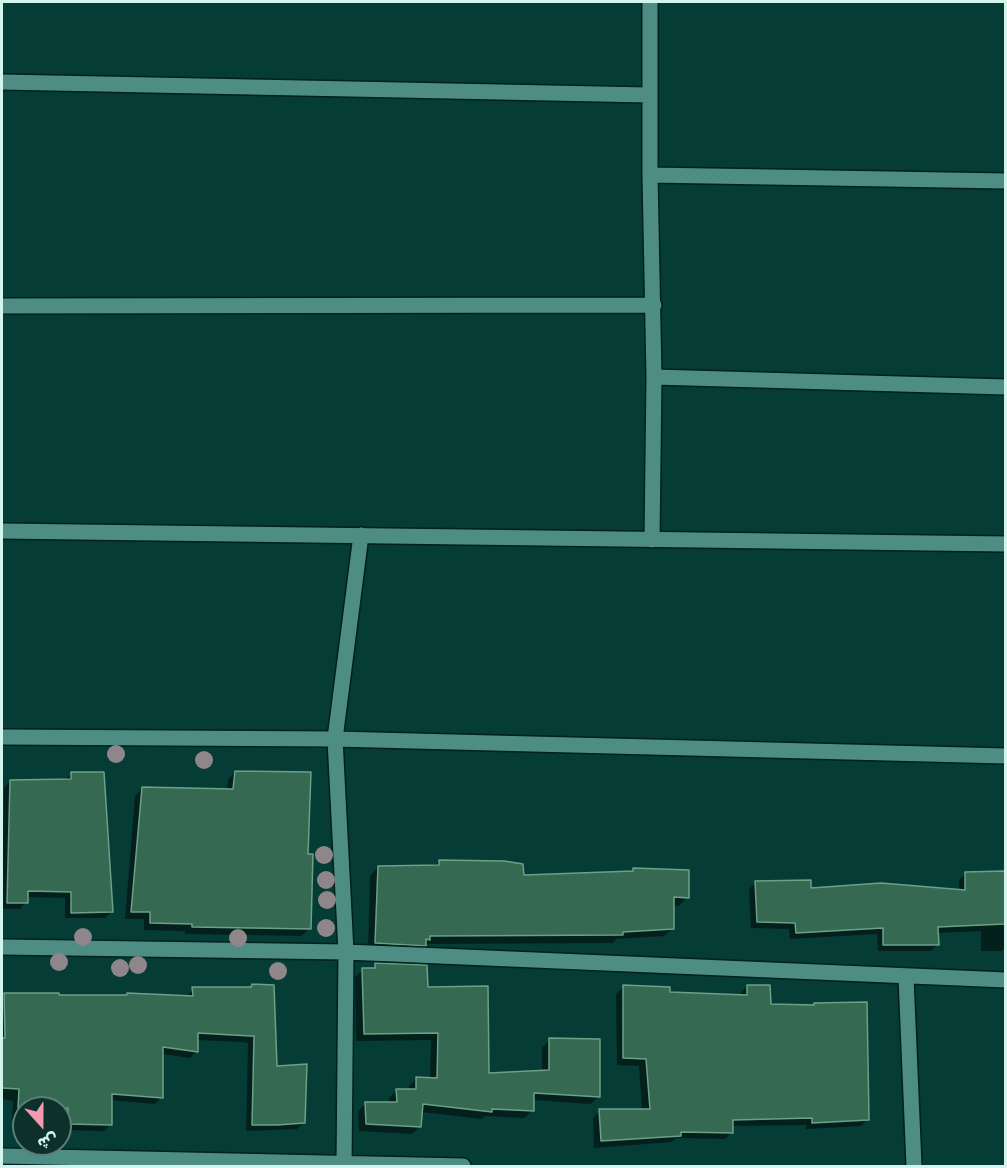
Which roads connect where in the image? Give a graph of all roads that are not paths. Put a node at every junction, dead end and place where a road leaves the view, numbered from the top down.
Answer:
1 (650, 2) edge
2 (2, 82) edge
3 (649, 95) junction
4 (650, 175) junction
5 (1005, 181) edge
6 (654, 305) junction
7 (2, 306) edge
8 (654, 377) junction
9 (1005, 387) edge
10 (2, 531) edge
11 (361, 535) junction
12 (652, 540) junction
13 (1005, 544) edge
14 (2, 737) edge
15 (335, 739) junction
16 (1005, 756) edge
17 (2, 947) edge
18 (346, 952) junction
19 (906, 977) junction
20 (1005, 980) edge
21 (2, 1156) edge
22 (344, 1165) edge
23 (463, 1167) edge
24 (914, 1167) edge

1 - 3 street
2 - 3 street
3 - 4 street
4 - 5 street
4 - 6 street
6 - 7 street
6 - 8 street
8 - 9 street
8 - 12 street
10 - 11 street
11 - 12 street
11 - 15 street
12 - 13 street
14 - 15 street
15 - 16 street
15 - 18 street
17 - 18 street
18 - 19 street
18 - 22 street
19 - 20 street
19 - 24 street
21 - 22 street
22 - 23 street

